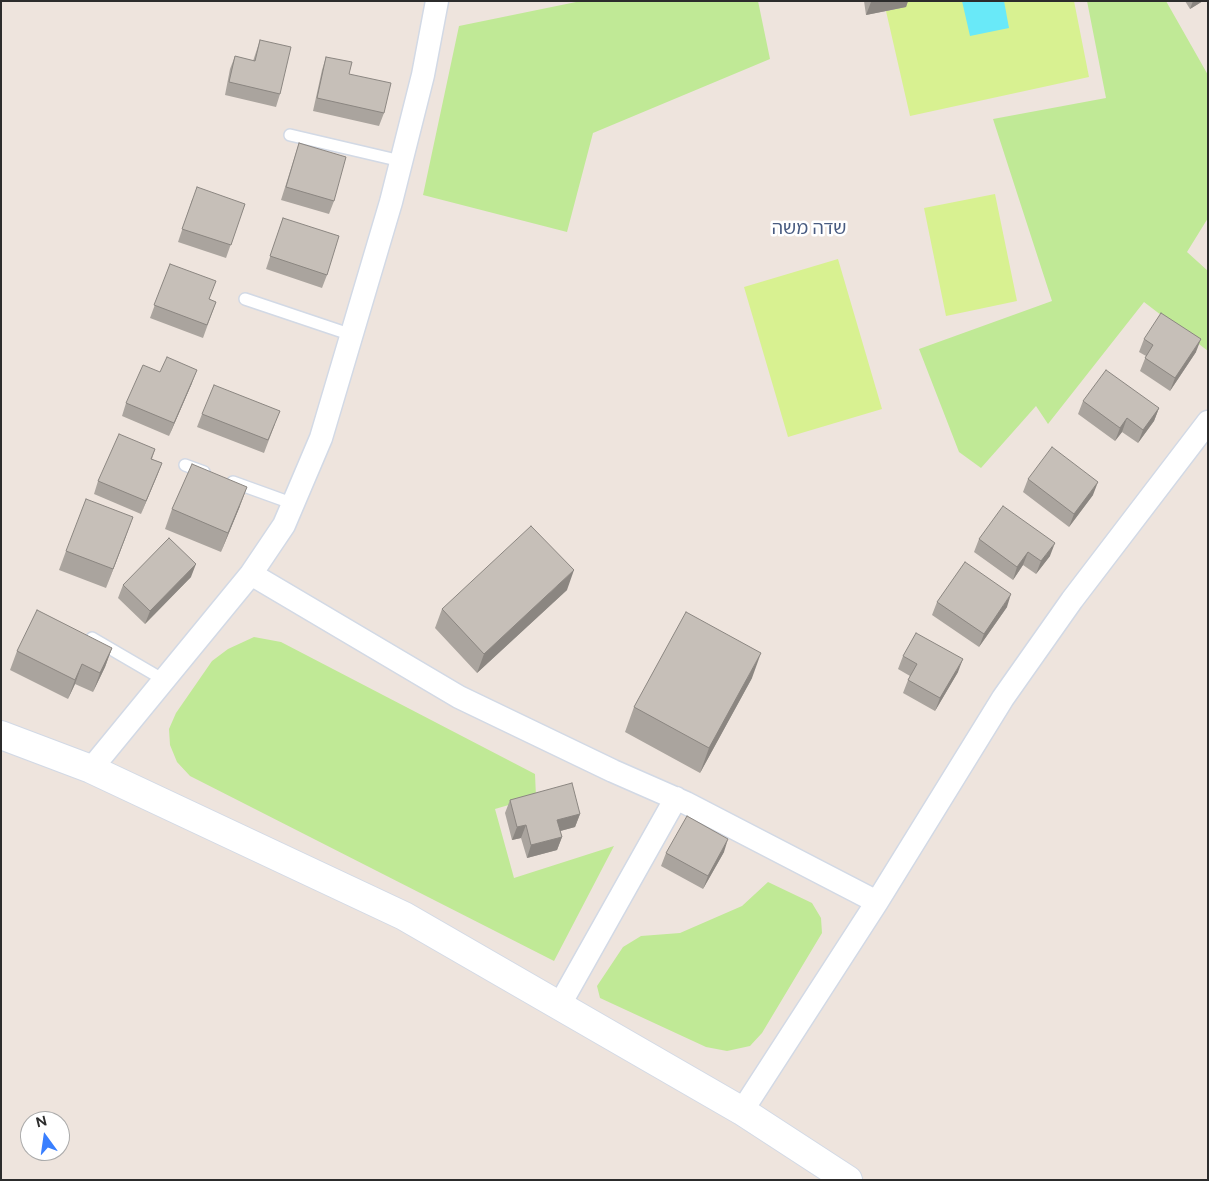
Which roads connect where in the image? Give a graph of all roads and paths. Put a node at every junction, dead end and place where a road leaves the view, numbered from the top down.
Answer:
1 (439, 2) edge
2 (290, 135) dead end
3 (402, 161) junction
4 (245, 299) dead end
5 (352, 335) junction
6 (1208, 422) edge
7 (185, 465) dead end
8 (294, 504) junction
9 (251, 574) junction
10 (92, 638) edge
11 (164, 680) junction
12 (1, 735) edge
13 (91, 770) junction
14 (676, 798) junction
15 (877, 902) junction
16 (559, 1006) junction
17 (742, 1111) junction
18 (848, 1180) edge

1 - 3 street
2 - 3 lane
3 - 5 street
4 - 5 lane
5 - 8 street
6 - 15 street
7 - 8 lane
8 - 9 street
9 - 11 street
9 - 14 street
10 - 11 lane
11 - 13 street
12 - 13 street
13 - 16 street
14 - 15 street
14 - 16 street
15 - 17 street
16 - 17 street
17 - 18 street

